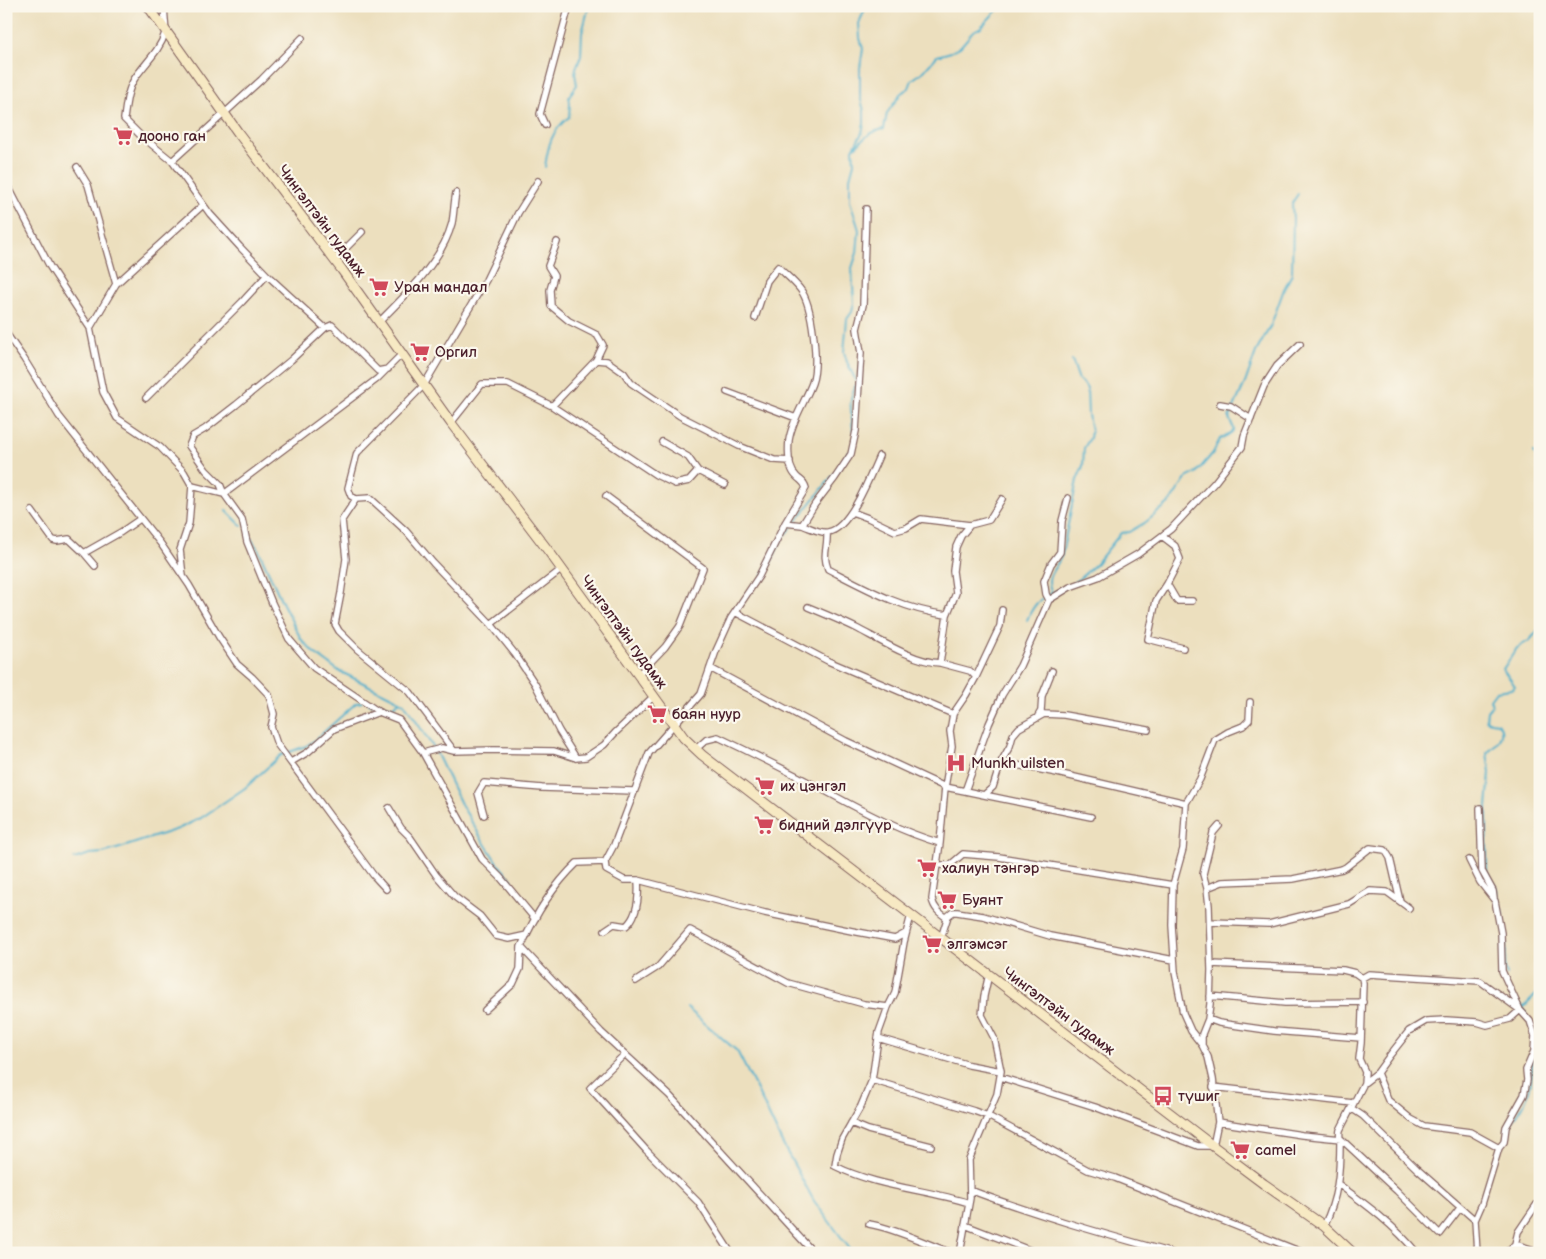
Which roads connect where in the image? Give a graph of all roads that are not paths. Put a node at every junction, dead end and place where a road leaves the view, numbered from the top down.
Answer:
1 (148, 6) edge
2 (165, 6) edge
3 (569, 6) edge
4 (166, 31) junction
5 (302, 38) dead end
6 (225, 112) junction
7 (544, 125) dead end
8 (172, 161) junction
9 (77, 167) dead end
10 (538, 181) dead end
11 (6, 182) edge
12 (456, 192) dead end
13 (203, 205) junction
14 (866, 209) dead end
15 (362, 232) dead end
16 (557, 242) dead end
17 (334, 260) junction
18 (267, 275) junction
19 (116, 284) junction
20 (755, 318) dead end
21 (379, 322) junction
22 (90, 328) junction
23 (325, 328) junction
24 (6, 333) edge
25 (1300, 344) dead end
26 (402, 354) junction
27 (596, 360) junction
28 (388, 369) junction
29 (424, 385) junction
30 (727, 392) dead end
31 (146, 398) dead end
32 (1220, 404) dead end
33 (552, 406) junction
34 (796, 418) junction
35 (1251, 419) junction
36 (451, 422) junction
37 (662, 442) dead end
38 (879, 456) dead end
39 (790, 461) junction
40 (698, 471) junction
41 (725, 485) dead end
42 (192, 486) junction
43 (224, 494) junction
44 (606, 496) dead end
45 (1068, 498) dead end
46 (356, 499) junction
47 (1002, 499) dead end
48 (32, 511) dead end
49 (852, 512) junction
50 (140, 519) junction
51 (785, 523) junction
52 (802, 525) junction
53 (970, 525) junction
54 (827, 533) junction
55 (1162, 536) junction
56 (84, 553) junction
57 (95, 566) dead end
58 (562, 569) junction
59 (184, 577) junction
60 (1167, 584) junction
61 (1049, 600) junction
62 (1192, 601) dead end
63 (808, 607) dead end
64 (1002, 610) dead end
65 (735, 612) junction
66 (947, 615) junction
67 (491, 624) junction
68 (1183, 648) dead end
69 (940, 663) junction
70 (710, 668) junction
71 (1052, 671) dead end
72 (638, 675) junction
73 (976, 677) junction
74 (654, 696) junction
75 (1250, 702) dead end
76 (380, 712) junction
77 (953, 714) junction
78 (1037, 718) junction
79 (674, 724) junction
80 (1148, 730) dead end
81 (696, 749) junction
82 (454, 751) junction
83 (423, 754) junction
84 (576, 758) junction
85 (291, 762) junction
86 (1002, 762) junction
87 (945, 787) junction
88 (634, 791) junction
89 (965, 792) junction
90 (984, 795) junction
91 (1186, 803) junction
92 (389, 808) dead end
93 (1480, 808) dead end
94 (484, 815) dead end
95 (1090, 817) dead end
96 (1219, 826) dead end
97 (940, 843) junction
98 (1469, 860) dead end
99 (605, 862) junction
100 (938, 865) junction
101 (638, 880) junction
102 (1173, 885) junction
103 (1208, 888) junction
104 (386, 889) dead end
105 (1400, 901) junction
106 (1495, 901) junction
107 (1409, 908) dead end
108 (911, 915) junction
109 (947, 918) junction
110 (535, 919) junction
111 (1210, 922) junction
112 (605, 930) dead end
113 (906, 934) junction
114 (526, 935) junction
115 (941, 938) junction
116 (521, 948) junction
117 (1174, 960) junction
118 (1211, 964) junction
119 (989, 974) junction
120 (1362, 978) junction
121 (636, 981) dead end
122 (1210, 996) junction
123 (1363, 1002) junction
124 (888, 1007) junction
125 (485, 1010) dead end
126 (1520, 1010) junction
127 (1208, 1019) junction
128 (878, 1038) junction
129 (1361, 1038) junction
130 (1202, 1045) junction
131 (625, 1054) junction
132 (1377, 1073) junction
133 (1001, 1074) junction
134 (872, 1080) junction
135 (1364, 1083) junction
136 (1213, 1086) junction
137 (1352, 1105) junction
138 (988, 1116) junction
139 (1218, 1122) junction
140 (851, 1123) junction
141 (1341, 1139) junction
142 (931, 1146) dead end
143 (1213, 1146) junction
144 (1499, 1148) junction
145 (1338, 1184) junction
146 (970, 1190) junction
147 (1540, 1202) edge
148 (969, 1203) junction
149 (1460, 1208) junction
150 (1475, 1220) junction
151 (869, 1224) dead end
152 (965, 1225) junction
153 (1324, 1226) junction
154 (1515, 1244) junction
155 (1540, 1252) edge
156 (731, 1253) edge
157 (814, 1253) edge
158 (953, 1253) edge
159 (964, 1253) edge
160 (1037, 1253) edge
161 (1172, 1253) edge
162 (1304, 1253) edge
163 (1352, 1253) edge
164 (1417, 1253) edge
165 (1476, 1253) edge
166 (1506, 1253) edge

1 - 4 main road, Чингэлтэйн гудамж
2 - 4 street
3 - 7 street
4 - 6 main road, Чингэлтэйн гудамж
4 - 8 street
5 - 6 street
6 - 8 street
6 - 17 main road, Чингэлтэйн гудамж
8 - 13 street
9 - 19 street
10 - 29 street
11 - 22 street
12 - 21 street
13 - 18 street
13 - 19 street
14 - 52 street
15 - 17 street
16 - 27 street
17 - 21 main road, Чингэлтэйн гудамж
18 - 23 street
18 - 31 street
19 - 22 street
20 - 34 street
21 - 26 main road, Чингэлтэйн гудамж
22 - 42 street
23 - 28 street
23 - 43 street
24 - 50 street
25 - 35 street
26 - 28 street
26 - 29 main road, Чингэлтэйн гудамж
27 - 33 street
27 - 39 street
28 - 43 street
29 - 36 main road, Чингэлтэйн гудамж
29 - 46 street
30 - 34 street
32 - 35 street
33 - 36 street
33 - 40 street
34 - 39 street
35 - 55 street
36 - 58 main road, Чингэлтэйн гудамж
37 - 40 street
38 - 49 street
39 - 51 street
40 - 41 street
42 - 43 street
42 - 59 street
43 - 76 street
44 - 72 street
45 - 61 street
46 - 67 street
46 - 82 street
47 - 53 street
48 - 56 street
49 - 53 street
49 - 54 street
50 - 56 street
50 - 59 street
51 - 52 street
51 - 65 street
52 - 54 street
53 - 66 street
54 - 66 street
55 - 60 street
55 - 61 street
56 - 57 street
58 - 67 street
58 - 72 main road, Чингэлтэйн гудамж
59 - 85 street
60 - 62 street
60 - 68 street
61 - 89 street
63 - 69 street
64 - 73 street
65 - 70 street
65 - 77 street
66 - 69 street
67 - 84 street
69 - 73 street
70 - 79 street
70 - 87 street
71 - 78 street
72 - 74 main road, Чингэлтэйн гудамж
73 - 77 street
74 - 79 main road, Чингэлтэйн гудамж
74 - 84 street
75 - 91 street
76 - 83 street
76 - 85 street
77 - 87 street
78 - 80 street
78 - 86 street
79 - 81 main road, Чингэлтэйн гудамж
79 - 88 street
81 - 97 street
81 - 108 main road, Чингэлтэйн гудамж
82 - 83 street
82 - 84 street
83 - 110 street
85 - 104 street
86 - 90 street
86 - 91 street
87 - 89 street
87 - 97 street
88 - 94 street
88 - 99 street
89 - 90 street
90 - 95 street
91 - 102 street
92 - 114 street
93 - 106 street
96 - 103 street
97 - 100 street
98 - 106 street
99 - 101 street
99 - 110 street
100 - 102 street
100 - 109 street
101 - 112 street
101 - 113 street
102 - 117 street
103 - 105 street
103 - 111 street
105 - 107 street
105 - 111 street
106 - 126 street
108 - 113 street
108 - 115 main road, Чингэлтэйн гудамж
109 - 115 street
109 - 117 street
110 - 114 street
111 - 118 street
113 - 124 street
114 - 116 street
115 - 119 main road, Чингэлтэйн гудамж
116 - 125 street
116 - 131 street
117 - 130 street
118 - 120 street
118 - 122 street
119 - 133 street
119 - 143 main road, Чингэлтэйн гудамж
120 - 123 street
120 - 126 street
121 - 124 street
122 - 123 street
122 - 127 street
123 - 129 street
124 - 128 street
126 - 132 street
126 - 144 street
127 - 129 street
127 - 130 street
128 - 133 street
128 - 134 street
129 - 135 street
130 - 136 street
131 - 156 street
131 - 157 street
132 - 135 street
132 - 144 street
133 - 138 street
133 - 143 street
134 - 138 street
134 - 140 street
135 - 137 street
136 - 137 street
136 - 139 street
137 - 141 street
137 - 149 street
138 - 146 street
138 - 162 street
139 - 141 street
139 - 143 street
140 - 142 street
140 - 148 street
141 - 145 street
141 - 149 street
143 - 153 main road, Чингэлтэйн гудамж
144 - 150 street
145 - 153 street
145 - 164 street
146 - 148 street
146 - 161 street
147 - 154 street
148 - 152 street
149 - 150 street
150 - 165 street
151 - 158 street
152 - 159 street
152 - 160 street
153 - 163 main road, Чингэлтэйн гудамж
154 - 155 street
154 - 166 street

